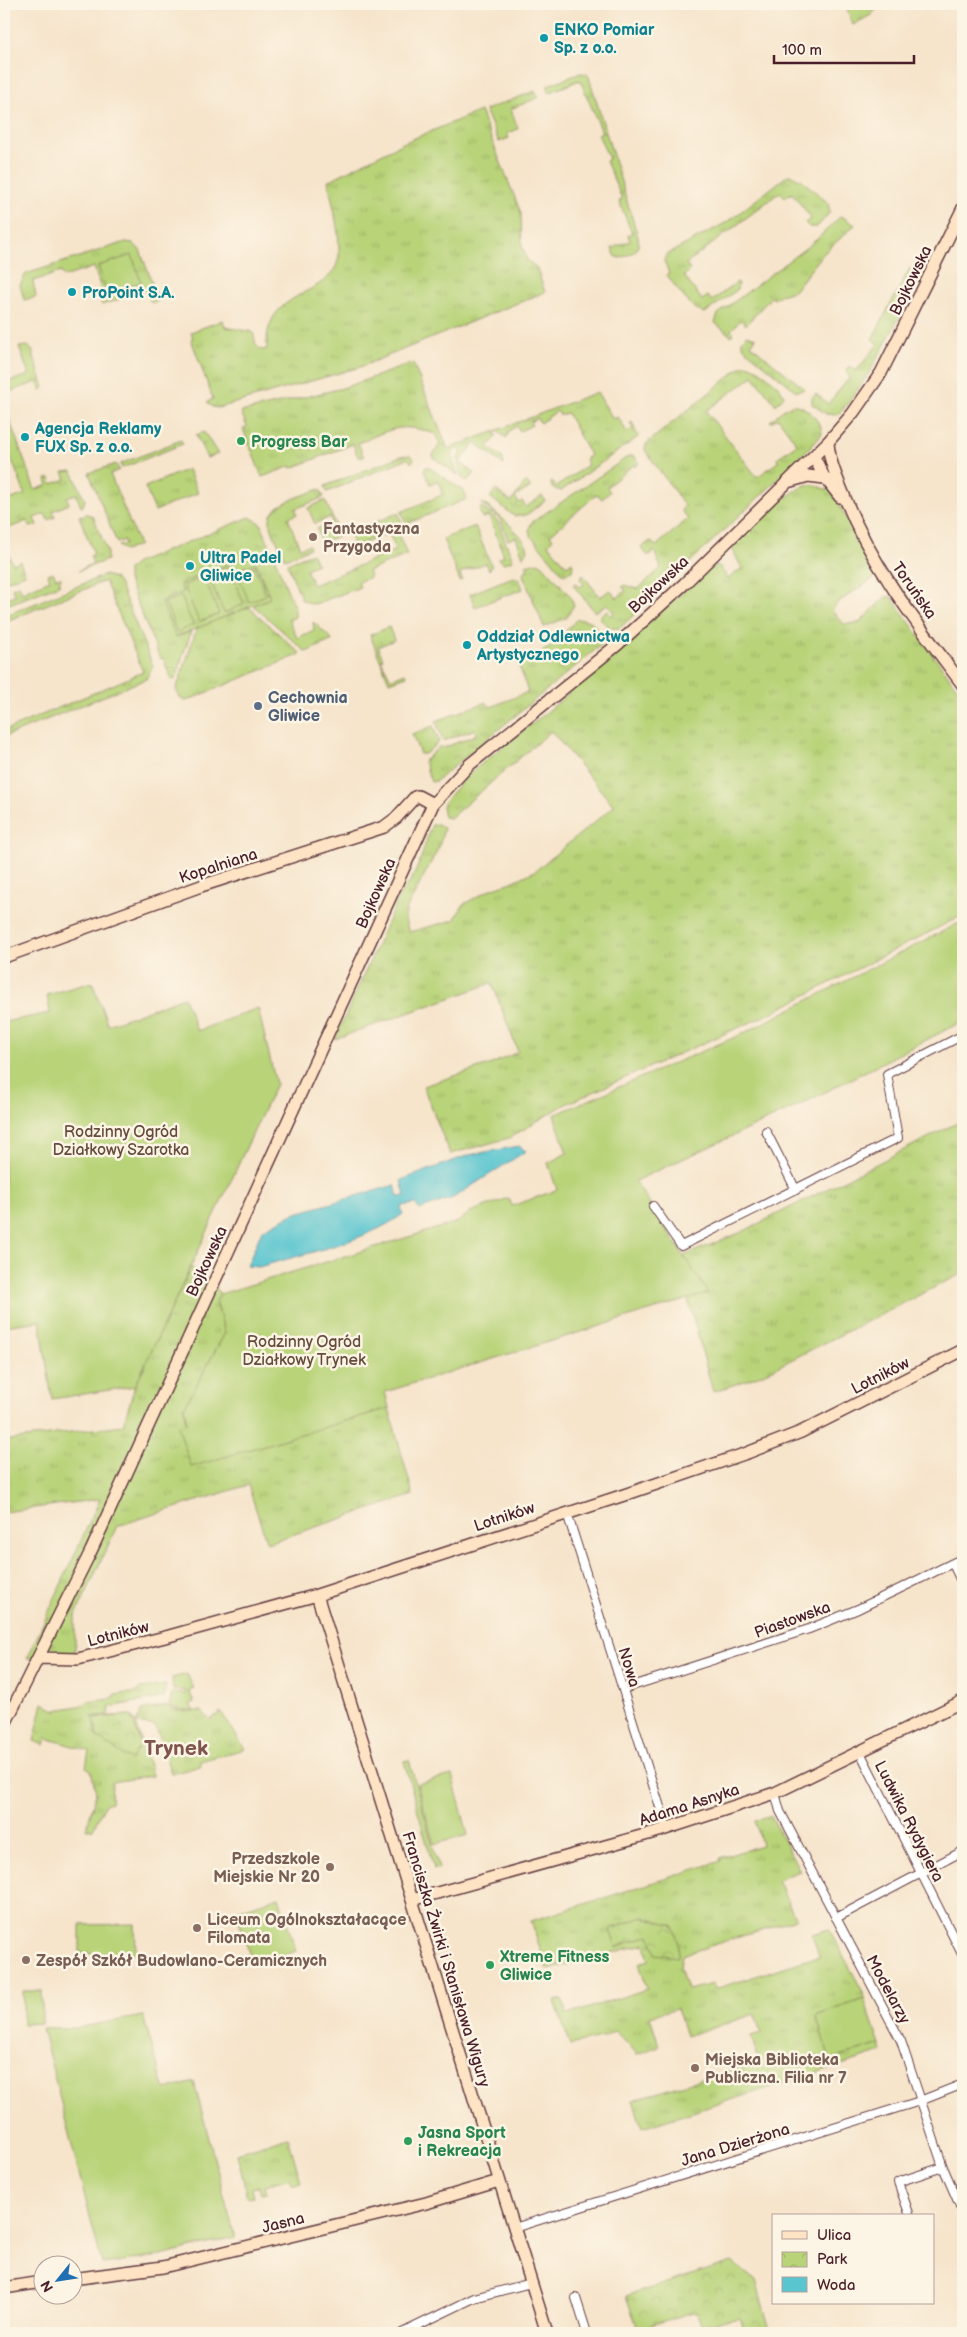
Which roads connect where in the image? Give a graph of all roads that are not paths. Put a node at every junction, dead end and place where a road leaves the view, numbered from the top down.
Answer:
1 (963, 208) edge
2 (828, 442) junction
3 (814, 457) junction
4 (829, 475) junction
5 (790, 481) junction
6 (963, 685) edge
7 (433, 804) junction
8 (4, 957) edge
9 (963, 1035) edge
10 (766, 1131) dead end
11 (796, 1190) junction
12 (653, 1206) dead end
13 (963, 1350) edge
14 (567, 1513) junction
15 (963, 1558) edge
16 (953, 1564) junction
17 (963, 1585) edge
18 (318, 1595) junction
19 (38, 1658) junction
20 (623, 1689) junction
21 (963, 1701) edge
22 (7, 1714) edge
23 (4, 1726) edge
24 (860, 1752) junction
25 (774, 1793) junction
26 (666, 1828) junction
27 (963, 1851) edge
28 (920, 1873) junction
29 (412, 1900) junction
30 (836, 1918) junction
31 (963, 1956) edge
32 (963, 2084) edge
33 (920, 2101) junction
34 (943, 2167) junction
35 (499, 2182) junction
36 (962, 2205) edge
37 (909, 2214) edge
38 (514, 2228) junction
39 (82, 2278) edge
40 (4, 2282) edge
41 (29, 2284) junction
42 (32, 2284) edge
43 (531, 2284) junction
44 (4, 2288) edge
45 (576, 2298) dead end
46 (402, 2333) edge
47 (547, 2333) edge
48 (587, 2333) edge

1 - 2 street, Bojkowska
2 - 3 street, Bojkowska
2 - 4 street, Toruńska
3 - 4 street
3 - 5 street, Bojkowska
4 - 5 street
4 - 6 street, Toruńska
5 - 7 street, Bojkowska
7 - 8 street, Kopalniana
7 - 19 street, Bojkowska
9 - 11 street
10 - 11 street
11 - 12 street
13 - 14 street, Lotników
14 - 18 street, Lotników
14 - 20 street, Nowa
15 - 16 street, Piastowska
16 - 17 street
16 - 20 street, Piastowska
18 - 19 street, Lotników
18 - 29 street, Franciszka Żwirki i Stanisława Wigury
19 - 22 street, Bojkowska
20 - 26 street, Nowa
21 - 24 street, Adama Asnyka
22 - 23 street, Bojkowska
24 - 25 street, Adama Asnyka
24 - 28 street, Ludwika Rydygiera
25 - 26 street, Adama Asnyka
25 - 30 street, Modelarzy
26 - 29 street, Adama Asnyka
27 - 28 street
28 - 30 street
28 - 31 street, Ludwika Rydygiera
29 - 35 street, Franciszka Żwirki i Stanisława Wigury
30 - 33 street, Modelarzy
32 - 33 street, Jana Dzierżona
33 - 34 street, Modelarzy
33 - 38 street, Jana Dzierżona
34 - 36 street, Modelarzy
34 - 37 street
35 - 38 street, Franciszka Żwirki i Stanisława Wigury
35 - 39 street, Jasna
38 - 43 street, Franciszka Żwirki i Stanisława Wigury
40 - 41 street
41 - 42 street
41 - 44 street
43 - 46 street
43 - 47 street, Franciszka Żwirki i Stanisława Wigury
45 - 48 street

